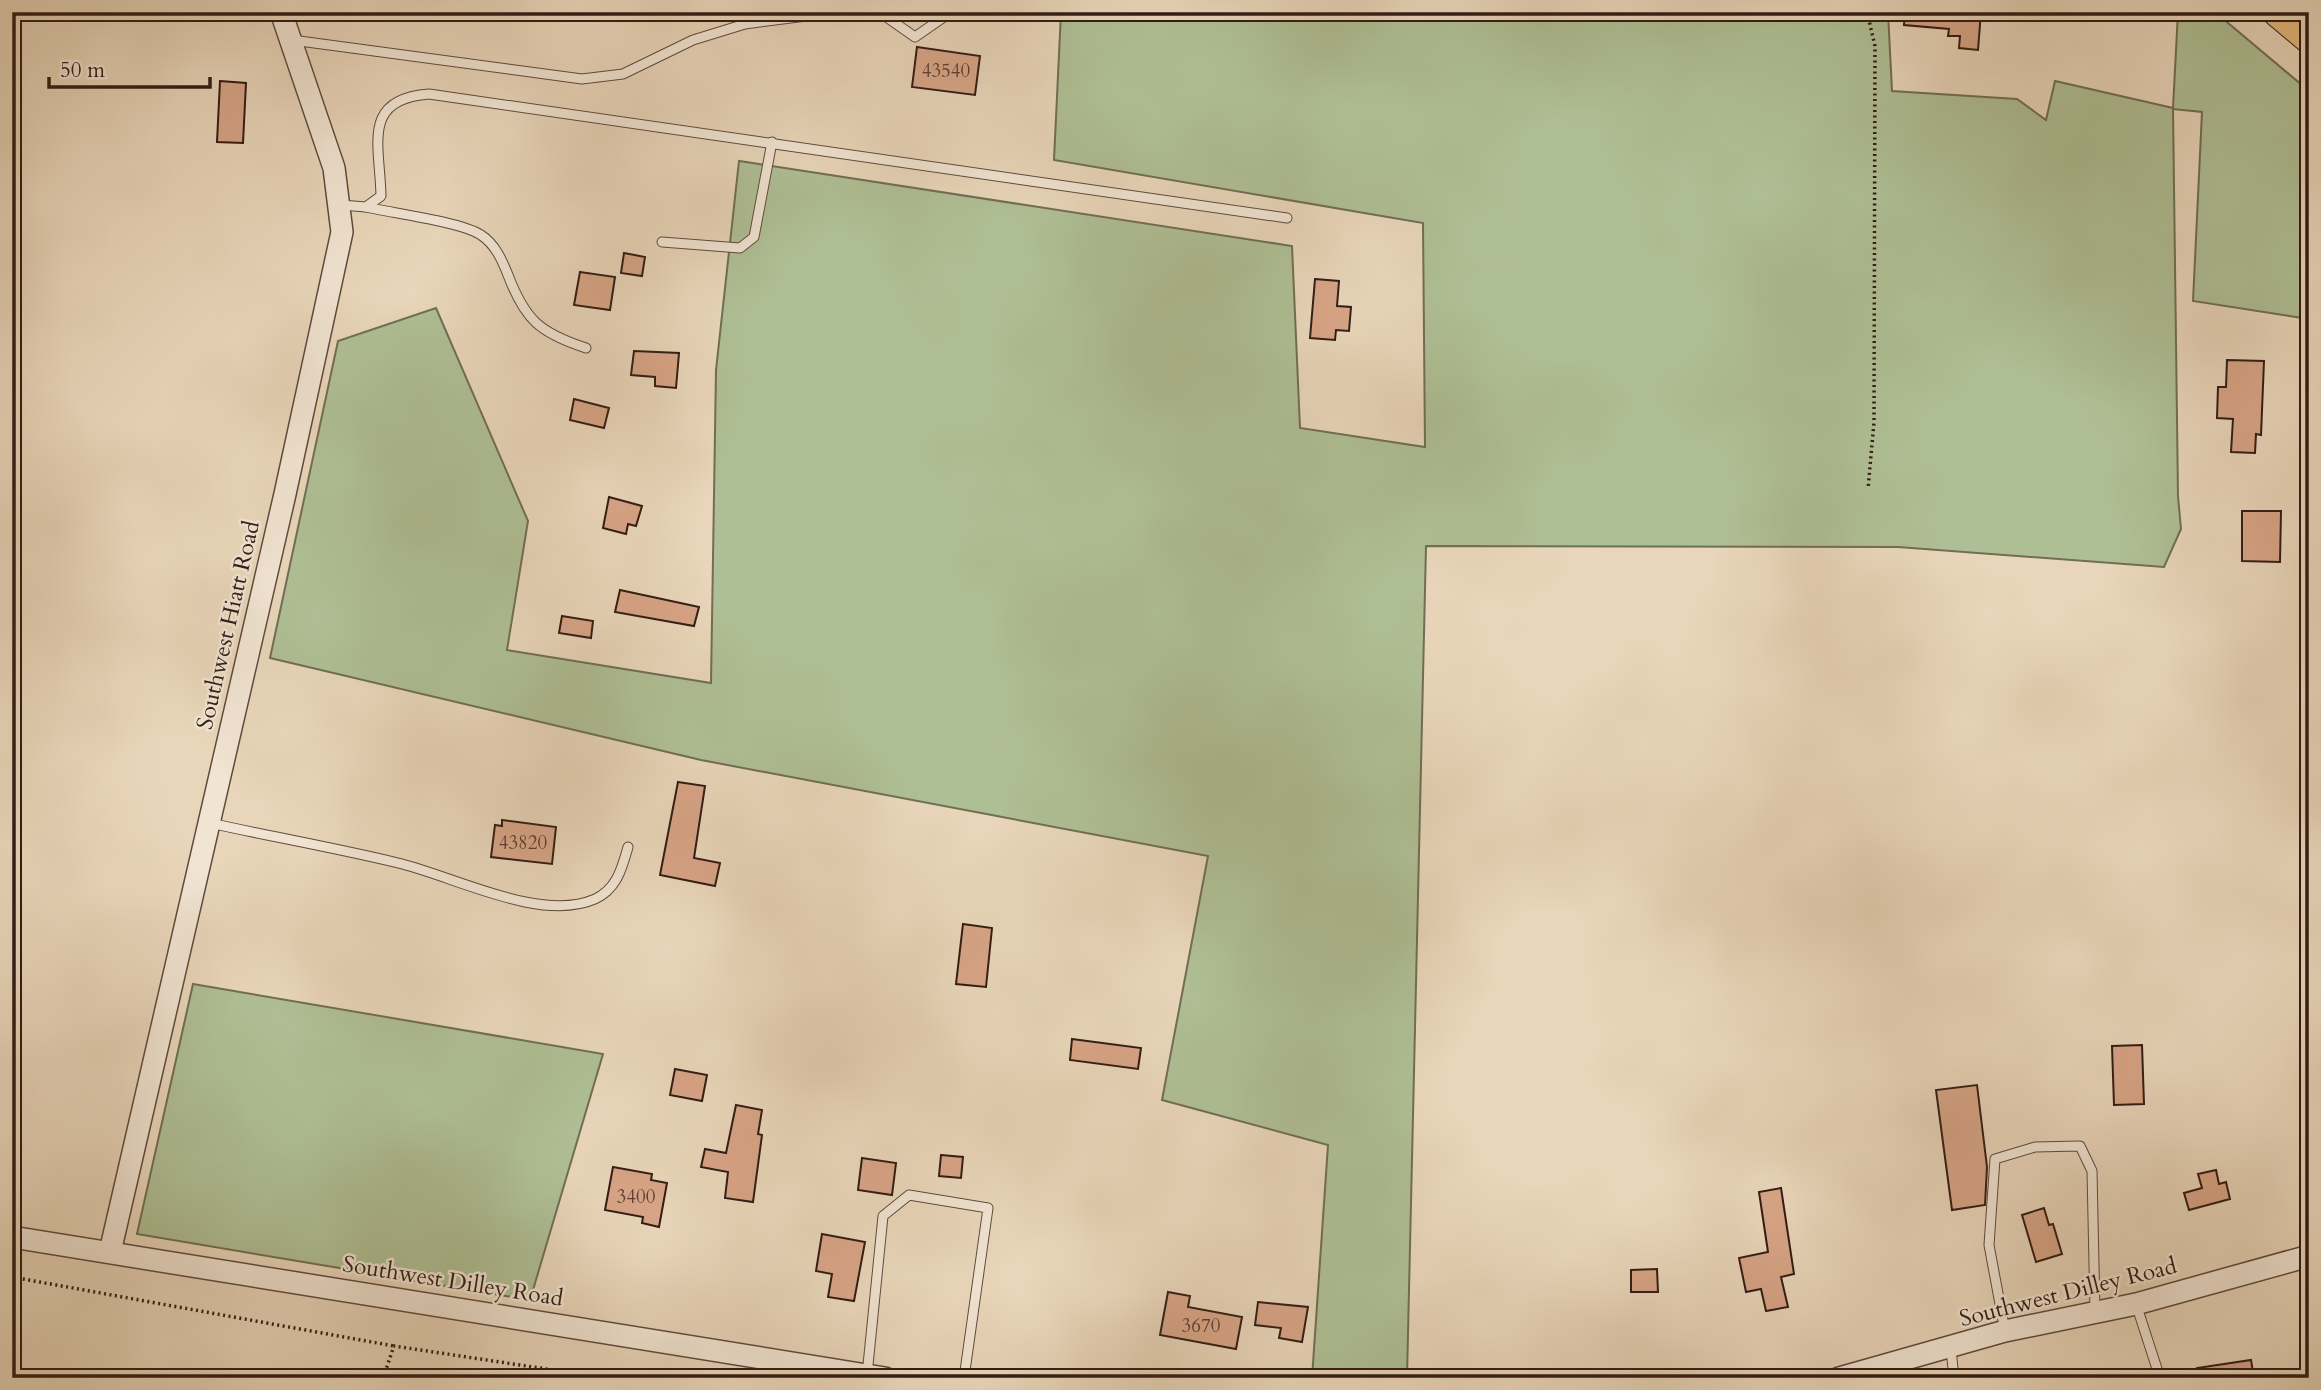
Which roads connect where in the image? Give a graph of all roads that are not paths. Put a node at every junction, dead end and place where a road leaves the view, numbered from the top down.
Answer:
1 (281, 12) edge
2 (837, 12) edge
3 (859, 12) edge
4 (951, 12) edge
5 (2278, 12) edge
6 (2309, 38) edge
7 (290, 40) junction
8 (772, 142) junction
9 (341, 205) junction
10 (366, 208) junction
11 (1287, 218) dead end
12 (662, 242) dead end
13 (586, 348) dead end
14 (208, 823) junction
15 (628, 847) dead end
16 (12, 1237) edge
17 (110, 1252) junction
18 (2309, 1256) edge
19 (2136, 1304) junction
20 (2095, 1311) junction
21 (2005, 1331) junction
22 (1951, 1349) junction
23 (876, 1376) edge
24 (964, 1378) edge
25 (1839, 1378) edge
26 (1954, 1378) edge
27 (2160, 1378) edge

1 - 7 street, Southwest Hiatt Road
2 - 7 lane
3 - 4 lane
5 - 6 highway
7 - 9 street, Southwest Hiatt Road
8 - 10 lane
8 - 11 lane
8 - 12 lane
9 - 10 lane
9 - 14 street, Southwest Hiatt Road
10 - 13 lane
14 - 15 lane
14 - 17 street, Southwest Hiatt Road
16 - 17 street, Southwest Dilley Road
17 - 23 street, Southwest Dilley Road
18 - 19 street, Southwest Dilley Road
19 - 20 street, Southwest Dilley Road
19 - 27 lane
20 - 21 street, Southwest Dilley Road
20 - 21 lane
21 - 22 street, Southwest Dilley Road
22 - 25 street, Southwest Dilley Road
22 - 26 lane
23 - 24 lane

